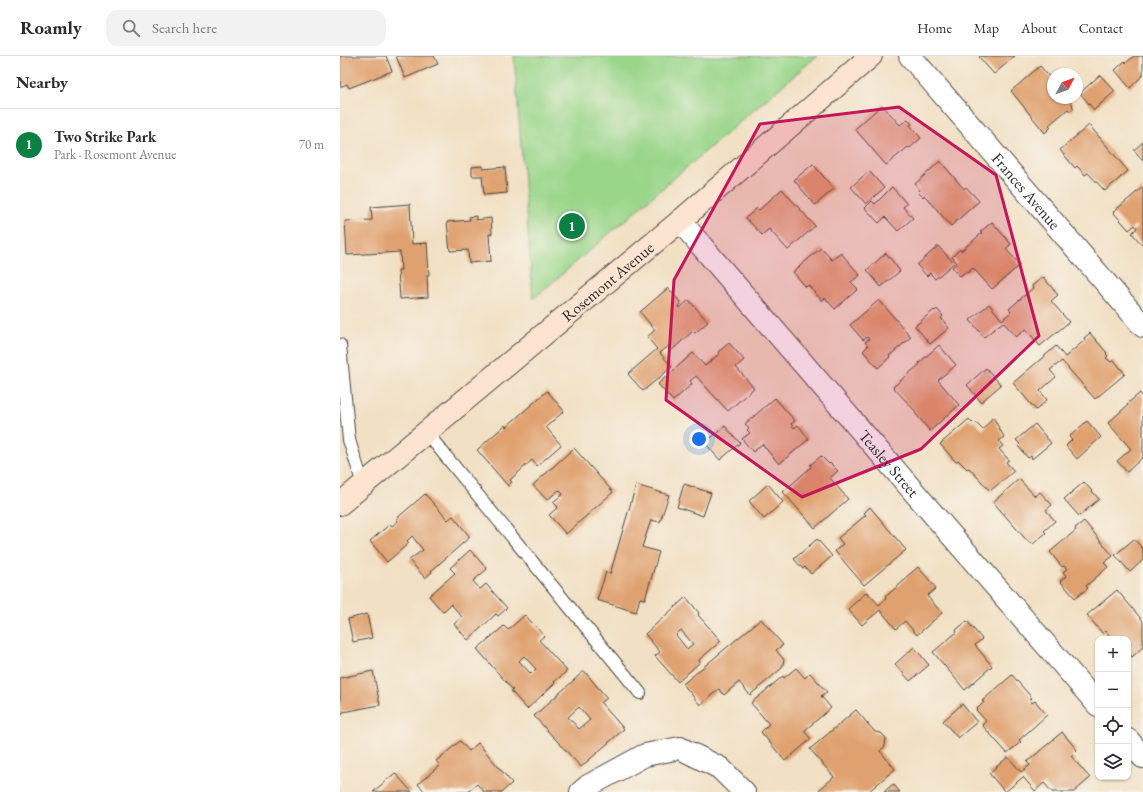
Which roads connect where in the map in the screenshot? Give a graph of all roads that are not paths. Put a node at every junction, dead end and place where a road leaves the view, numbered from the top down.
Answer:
1 (871, 56) edge
2 (910, 56) edge
3 (680, 221) junction
4 (1143, 326) edge
5 (340, 345) edge
6 (426, 432) junction
7 (363, 484) junction
8 (340, 504) edge
9 (640, 693) dead end
10 (1095, 702) edge
11 (1131, 743) edge
12 (1143, 757) edge
13 (581, 792) edge
14 (744, 792) edge

1 - 3 street, Rosemont Avenue
2 - 4 street, Frances Avenue
3 - 6 street, Rosemont Avenue
3 - 10 street, Teasley Street
5 - 7 lane
6 - 7 street, Rosemont Avenue
6 - 9 lane
7 - 8 street, Rosemont Avenue
11 - 12 street
13 - 14 street

